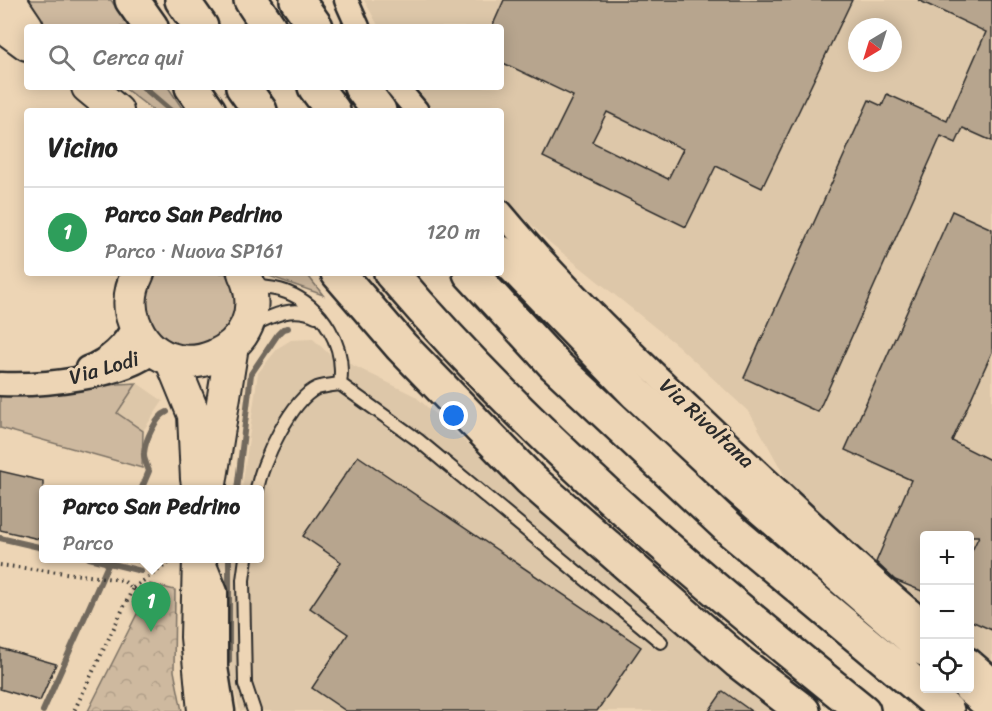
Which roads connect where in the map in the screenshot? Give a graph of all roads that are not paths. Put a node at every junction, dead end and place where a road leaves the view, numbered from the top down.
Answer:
1 (9, 0) edge
2 (132, 0) edge
3 (182, 0) edge
4 (251, 0) edge
5 (297, 0) edge
6 (346, 0) edge
7 (0, 24) edge
8 (25, 24) edge
9 (149, 24) edge
10 (199, 24) edge
11 (267, 24) edge
12 (314, 24) edge
13 (357, 24) edge
14 (24, 42) edge
15 (194, 90) edge
16 (245, 90) edge
17 (317, 90) edge
18 (363, 90) edge
19 (400, 90) edge
20 (102, 98) edge
21 (127, 108) edge
22 (207, 108) edge
23 (258, 108) edge
24 (331, 108) edge
25 (377, 108) edge
26 (414, 108) edge
27 (504, 216) edge
28 (504, 256) edge
29 (137, 276) edge
30 (341, 276) edge
31 (395, 276) edge
32 (473, 276) edge
33 (246, 280) edge
34 (321, 319) junction
35 (135, 324) junction
36 (238, 338) junction
37 (163, 355) junction
38 (52, 382) junction
39 (0, 384) edge
40 (340, 384) junction
41 (198, 485) edge
42 (210, 485) edge
43 (259, 485) edge
44 (200, 563) edge
45 (202, 563) edge
46 (245, 563) edge
47 (920, 619) edge
48 (661, 642) dead end
49 (920, 646) edge
50 (974, 664) edge
51 (992, 679) edge
52 (974, 691) edge
53 (992, 706) edge
54 (204, 711) edge
55 (223, 711) edge
56 (254, 711) edge
57 (803, 711) edge
58 (863, 711) edge
59 (947, 711) edge

1 - 8 main road
2 - 9 highway
3 - 10 highway
4 - 11 highway
5 - 12 highway
6 - 13 street
7 - 14 main road
15 - 22 highway
16 - 23 highway
17 - 24 highway
18 - 25 highway
19 - 26 street
20 - 21 main road
27 - 47 street, Via Rivoltana
28 - 49 highway
29 - 35 main road
30 - 57 highway
31 - 58 highway
32 - 59 highway
33 - 34 lane
33 - 36 main road
34 - 36 lane
34 - 40 lane
35 - 37 main road
35 - 38 street, Via Lodi
36 - 37 main road
36 - 42 main road
37 - 38 street, Via Lodi
37 - 41 main road
38 - 39 street, Via Lodi
40 - 43 lane
40 - 48 lane
44 - 54 main road
45 - 55 street
46 - 56 lane
50 - 51 street
52 - 53 highway

